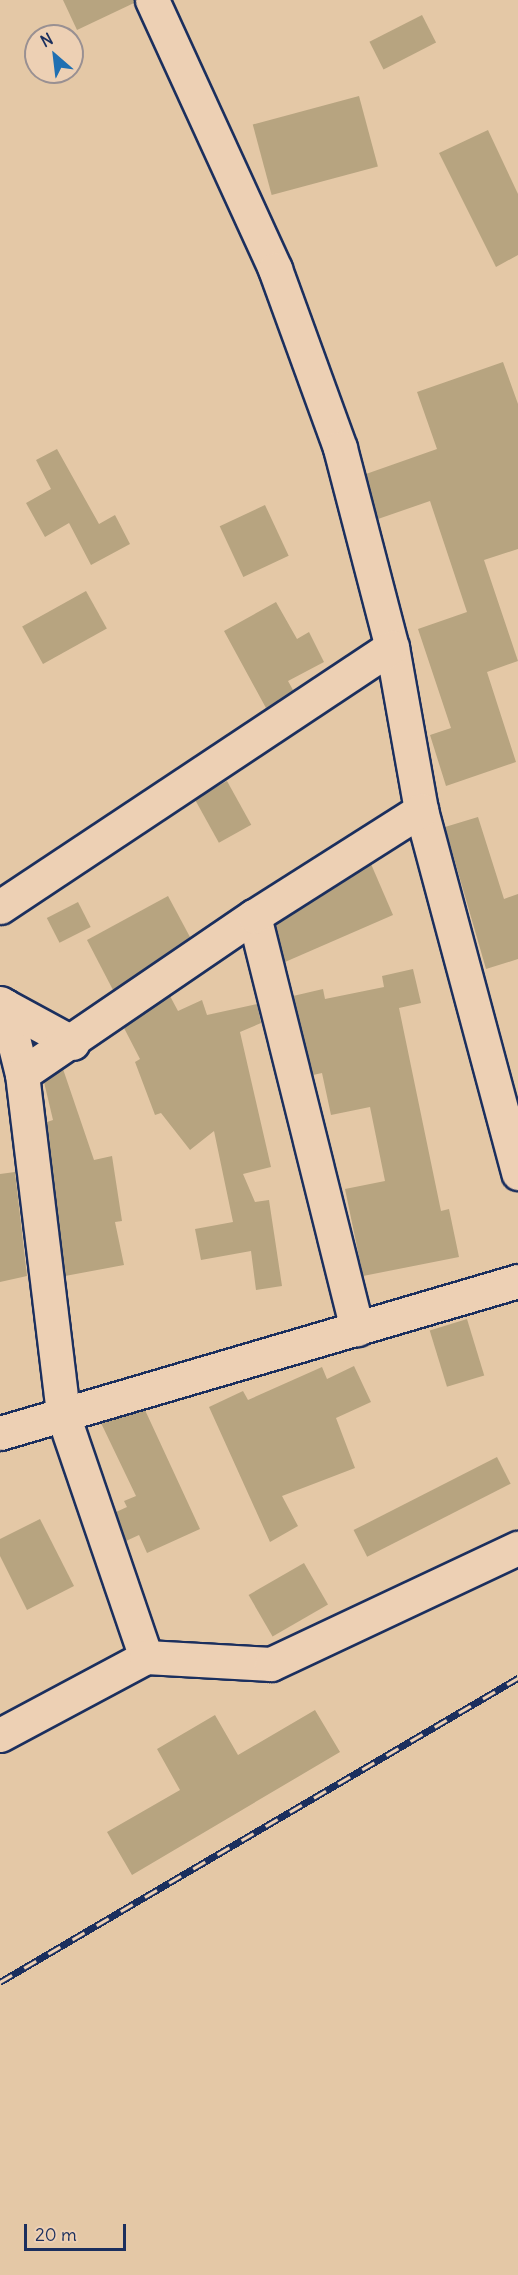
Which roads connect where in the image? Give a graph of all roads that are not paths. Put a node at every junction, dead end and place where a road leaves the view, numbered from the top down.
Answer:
1 (152, 0) edge
2 (392, 647) junction
3 (421, 810) junction
4 (0, 907) edge
5 (254, 916) junction
6 (2, 1005) edge
7 (73, 1043) junction
8 (22, 1074) junction
9 (518, 1173) edge
10 (518, 1281) edge
11 (357, 1329) junction
12 (63, 1415) junction
13 (0, 1433) edge
14 (518, 1548) edge
15 (146, 1657) junction
16 (0, 1735) edge

1 - 2 street
2 - 3 street
2 - 4 street
3 - 5 street
3 - 9 street
5 - 7 street
5 - 11 street
6 - 7 street
6 - 8 street
7 - 8 street
8 - 12 street
10 - 11 street
11 - 12 street
12 - 13 street
12 - 15 street
14 - 15 street
15 - 16 street

